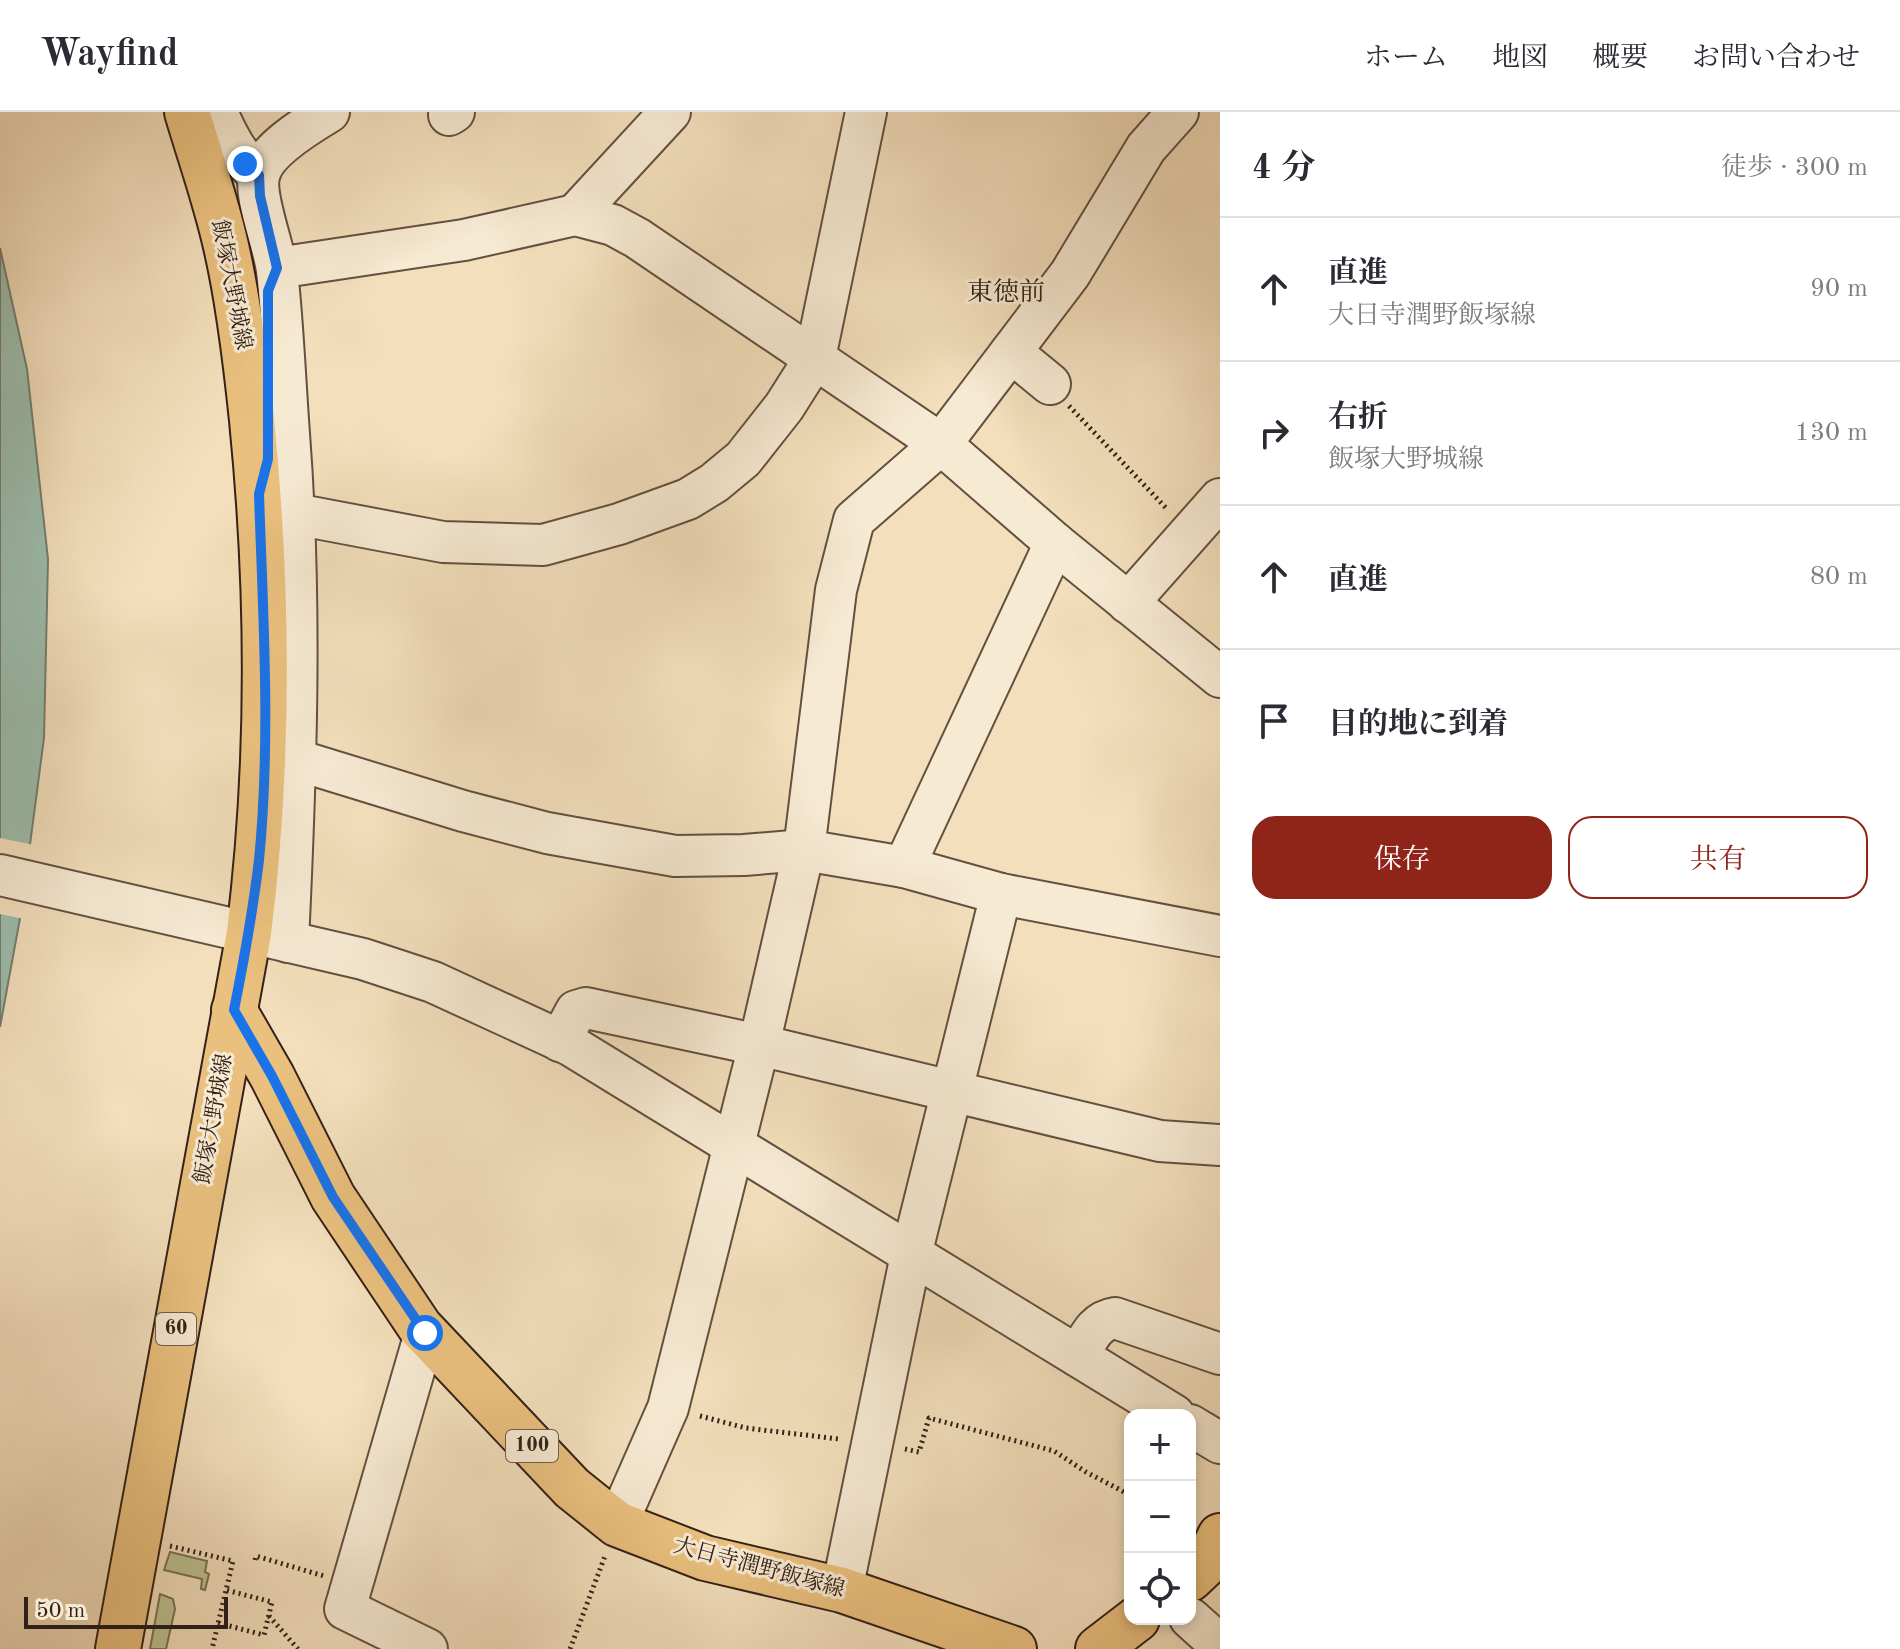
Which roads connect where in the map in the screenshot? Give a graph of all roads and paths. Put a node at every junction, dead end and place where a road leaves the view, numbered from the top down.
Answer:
1 (187, 112) edge
2 (217, 112) edge
3 (329, 112) edge
4 (670, 112) edge
5 (866, 112) edge
6 (1178, 112) edge
7 (259, 175) junction
8 (575, 215) junction
9 (277, 268) junction
10 (1011, 352) junction
11 (815, 358) junction
12 (1050, 384) joint
13 (941, 444) junction
14 (1220, 499) edge
15 (277, 504) junction
16 (1190, 533) junction
17 (1055, 543) junction
18 (1128, 603) junction
19 (1220, 677) edge
20 (297, 760) junction
21 (804, 850) junction
22 (904, 867) junction
23 (0, 875) edge
24 (1001, 894) junction
25 (254, 934) junction
26 (1220, 936) edge
27 (234, 1010) junction
28 (560, 1041) junction
29 (759, 1045) junction
30 (952, 1090) junction
31 (1220, 1145) edge
32 (734, 1146) junction
33 (911, 1255) junction
34 (425, 1333) junction
35 (1220, 1354) edge
36 (1078, 1356) junction
37 (668, 1408) junction
38 (1164, 1409) edge
39 (1196, 1429) edge
40 (874, 1443) junction
41 (1220, 1443) edge
42 (1124, 1492) edge
43 (617, 1524) junction
44 (1220, 1536) edge
45 (166, 1544) dead end
46 (255, 1560) dead end
47 (294, 1567) dead end
48 (1196, 1573) edge
49 (226, 1590) junction
50 (842, 1590) junction
51 (268, 1615) junction
52 (218, 1623) junction
53 (1196, 1623) edge
54 (1129, 1625) edge
55 (1220, 1645) edge
56 (118, 1649) edge
57 (212, 1649) edge
58 (298, 1649) edge
59 (427, 1649) edge
60 (570, 1649) edge
61 (1014, 1649) edge
62 (1098, 1649) edge

1 - 15 main road, 飯塚大野城線 / 60
2 - 7 street
3 - 7 street
4 - 8 street
5 - 11 street
6 - 10 street
7 - 9 street
8 - 9 street
8 - 11 street
9 - 15 street
10 - 12 street
10 - 13 street
11 - 13 street
11 - 15 street
12 - 16 path
13 - 17 street
13 - 21 street
14 - 16 street
15 - 20 street
15 - 25 main road, 飯塚大野城線 / 60
16 - 18 street
17 - 18 street
17 - 22 street
18 - 19 street
20 - 21 street
20 - 25 street
21 - 22 street
21 - 29 street
22 - 24 street
23 - 25 street
24 - 26 street
24 - 30 street
25 - 27 main road, 飯塚大野城線 / 60
25 - 28 street
27 - 34 main road, 大日寺潤野飯塚線 / 100
27 - 56 main road, 飯塚大野城線 / 60
28 - 29 street
28 - 32 street
29 - 30 street
29 - 32 street
30 - 31 street
30 - 33 street
32 - 33 street
32 - 37 street
33 - 36 street
33 - 40 street
34 - 43 main road, 大日寺潤野飯塚線 / 100
34 - 59 street
35 - 36 street
36 - 38 street
37 - 40 path
37 - 43 street
39 - 41 street
40 - 42 path
40 - 50 street
43 - 50 main road, 大日寺潤野飯塚線 / 100
43 - 60 path
44 - 48 main road
45 - 49 path
46 - 47 path
49 - 51 path
49 - 52 path
50 - 61 main road, 大日寺潤野飯塚線 / 100
51 - 52 path
51 - 58 path
52 - 57 path
53 - 55 street
54 - 62 main road

